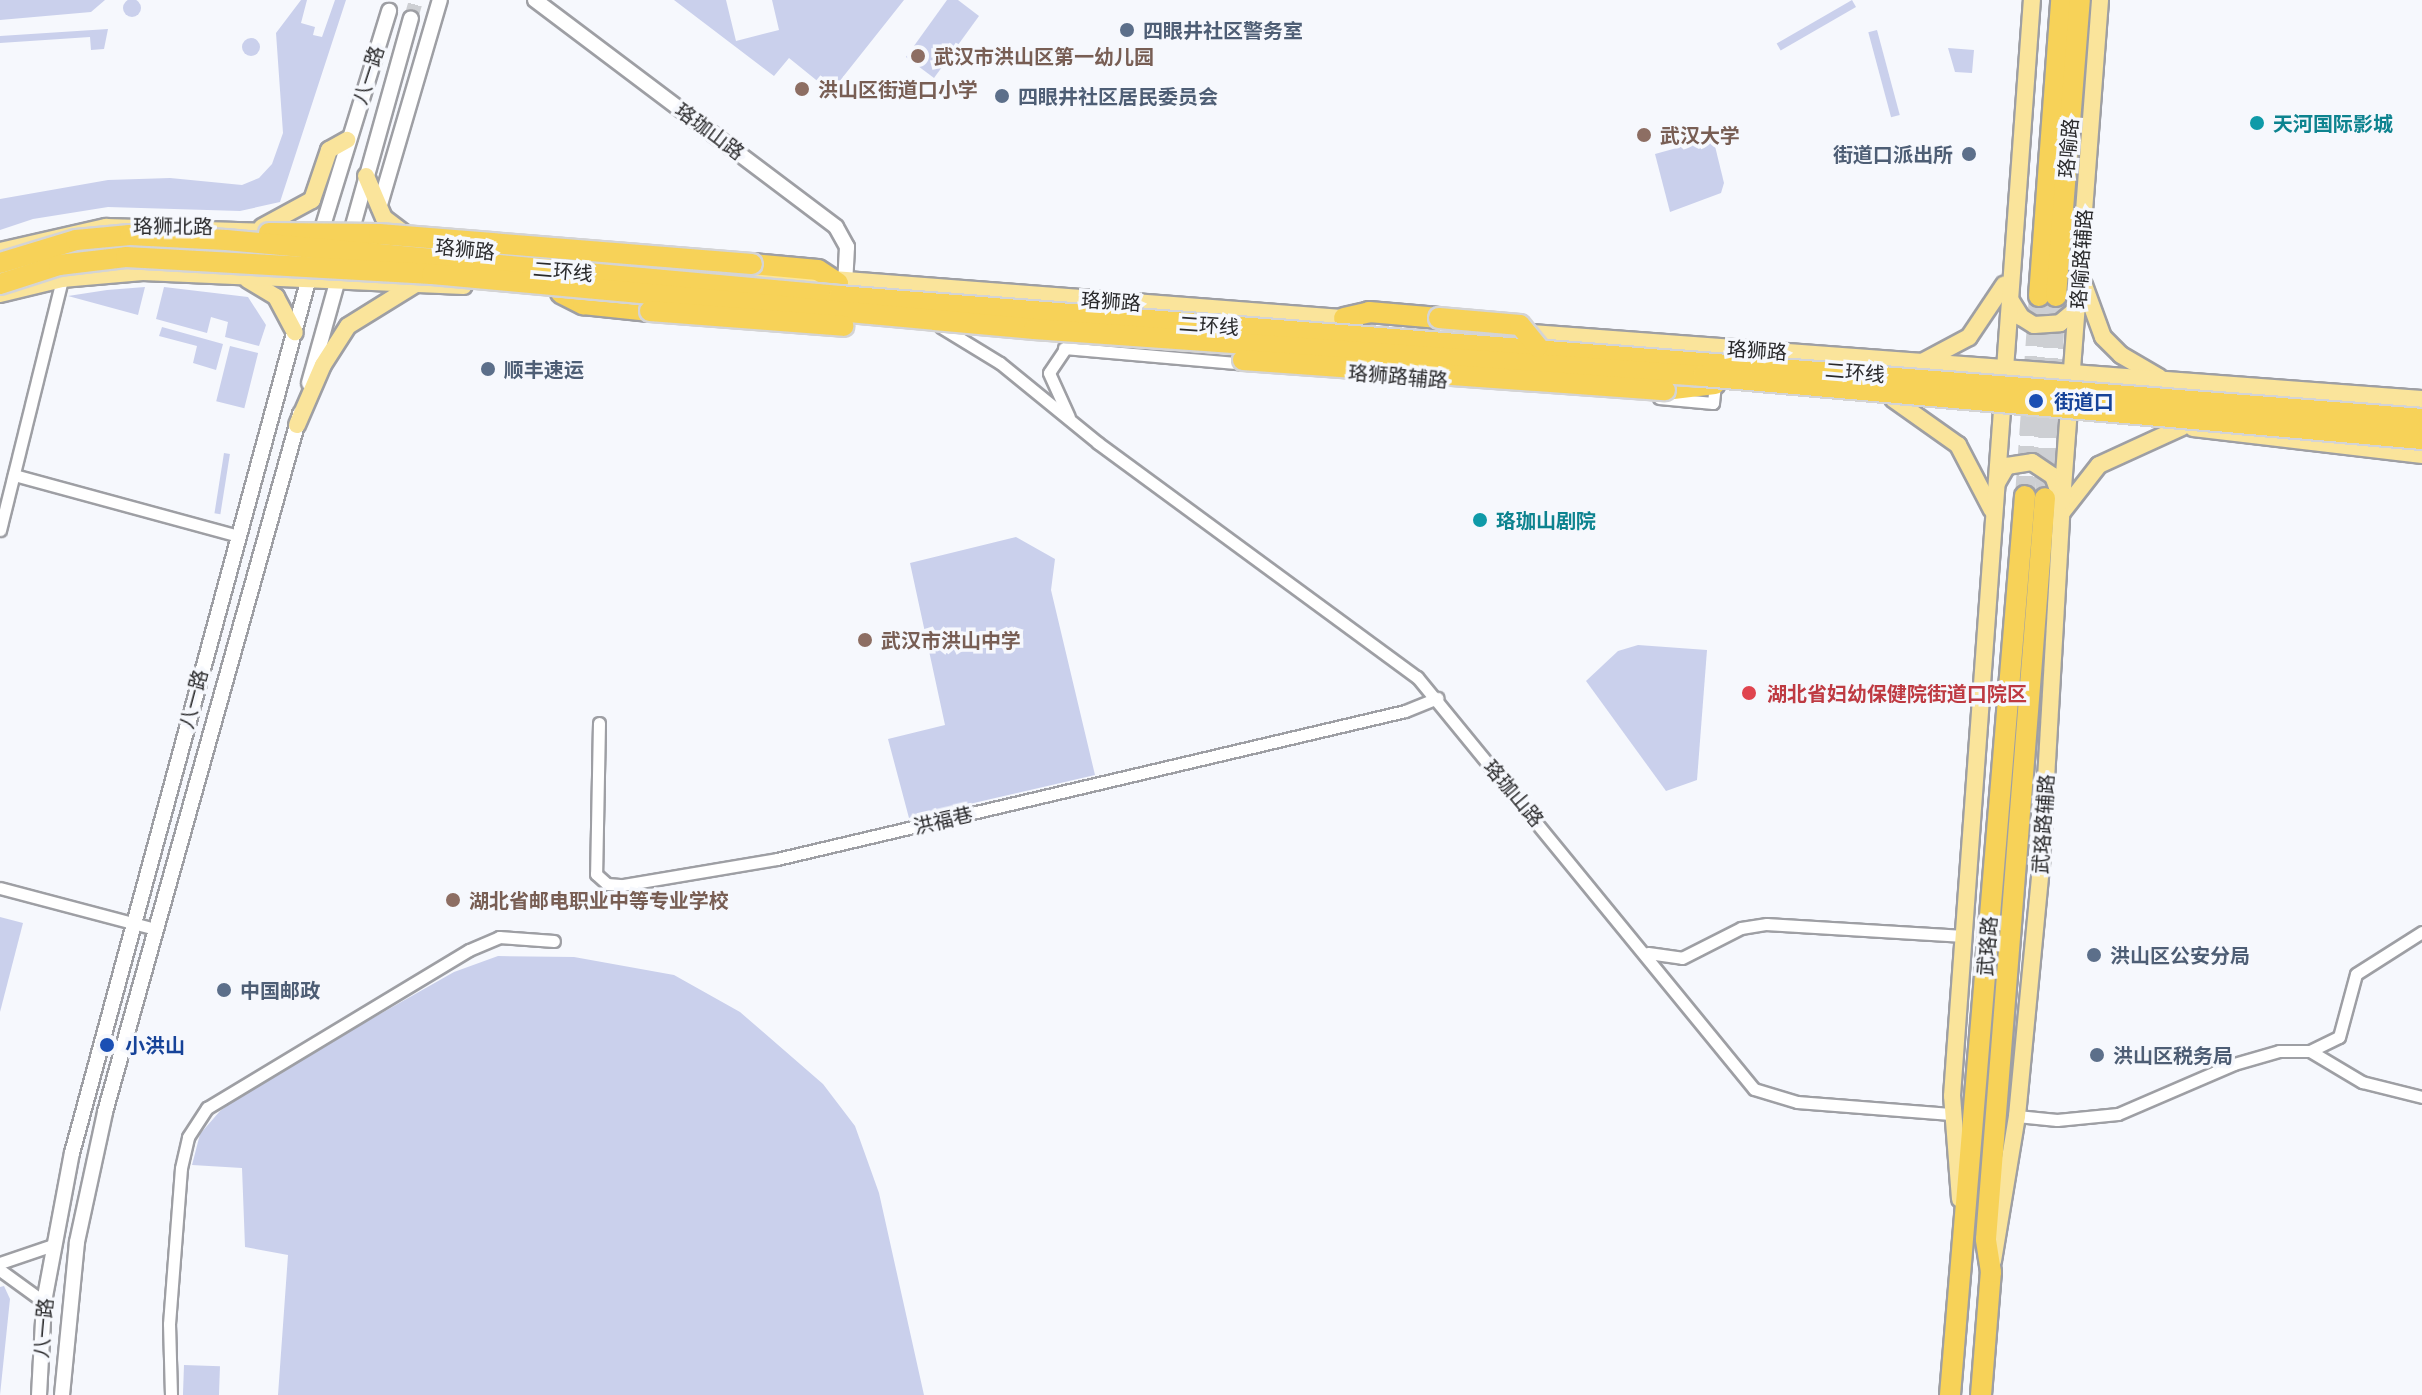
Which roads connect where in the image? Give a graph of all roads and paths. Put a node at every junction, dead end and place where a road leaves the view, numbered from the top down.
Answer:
1 (440, 0) edge
2 (535, 0) edge
3 (2032, 0) edge
4 (2061, 0) edge
5 (2080, 0) edge
6 (2100, 0) edge
7 (389, 11) dead end
8 (411, 18) tunnel mouth
9 (347, 140) junction
10 (366, 176) junction
11 (379, 208) junction
12 (256, 230) junction
13 (320, 235) junction
14 (349, 238) junction
15 (226, 240) junction
16 (420, 244) junction
17 (0, 251) edge
18 (0, 263) edge
19 (2081, 274) junction
20 (243, 277) junction
21 (2008, 277) junction
22 (62, 279) junction
23 (308, 280) junction
24 (338, 281) junction
25 (417, 283) junction
26 (842, 283) junction
27 (0, 284) edge
28 (561, 293) junction
29 (0, 294) edge
30 (2007, 294) junction
31 (2078, 308) junction
32 (1344, 318) junction
33 (941, 327) junction
34 (1034, 329) junction
35 (295, 332) junction
36 (1070, 343) junction
37 (1203, 343) junction
38 (1538, 347) junction
39 (1921, 362) junction
40 (2003, 368) junction
41 (2073, 374) junction
42 (2167, 381) junction
43 (1715, 384) junction
44 (1893, 399) junction
45 (2422, 399) edge
46 (1999, 409) junction
47 (2070, 415) junction
48 (2422, 419) edge
49 (1071, 422) junction
50 (297, 425) junction
51 (2182, 427) junction
52 (2422, 439) edge
53 (2422, 455) edge
54 (14, 475) junction
55 (1996, 486) junction
56 (2048, 503) junction
57 (1994, 515) junction
58 (0, 530) edge
59 (238, 536) junction
60 (1437, 698) junction
61 (599, 723) dead end
62 (0, 888) edge
63 (131, 922) junction
64 (155, 929) junction
65 (2422, 932) edge
66 (1963, 936) junction
67 (554, 941) dead end
68 (1647, 953) junction
69 (2310, 1051) junction
70 (2422, 1097) edge
71 (1951, 1114) junction
72 (2017, 1116) junction
73 (1964, 1234) junction
74 (53, 1245) junction
75 (0, 1263) edge
76 (0, 1270) edge
77 (1991, 1272) junction
78 (44, 1302) junction
79 (39, 1395) edge
80 (62, 1395) edge
81 (171, 1395) edge
82 (1950, 1395) edge
83 (1981, 1395) edge

1 - 11 main road
2 - 26 main road, 珞珈山路
3 - 21 main road
4 - 5 highway, 珞喻路
6 - 19 main road, 珞喻路辅路
7 - 9 main road, 八一路
8 - 10 main road, 八一路
9 - 12 main road
9 - 13 main road, 八一路
10 - 11 main road
10 - 14 main road, 八一路
11 - 16 main road
12 - 13 main road, 珞狮北路
12 - 17 main road, 珞狮北路
13 - 14 main road, 珞狮北路
13 - 23 main road, 八一路
14 - 16 main road, 珞狮路
14 - 24 main road, 八一路
15 - 18 highway, 二环线, bridge
15 - 26 highway, bridge
15 - 38 highway, 二环线, bridge
16 - 26 main road, 珞狮路
19 - 31 main road, 珞喻路辅路
19 - 42 main road
20 - 22 main road
20 - 23 main road
20 - 35 main road
21 - 30 main road
21 - 39 main road
22 - 29 main road
22 - 54 street
23 - 24 main road
23 - 35 main road, 八一路
24 - 25 main road, 珞狮路
24 - 50 main road, 八一路
25 - 28 main road, 珞狮路
25 - 50 main road
26 - 32 main road, 珞狮路
27 - 34 highway, 二环线, bridge
28 - 33 main road, 珞狮路
28 - 34 highway, bridge
30 - 31 main road
30 - 40 main road
31 - 41 main road, 珞喻路辅路
32 - 38 highway, bridge
32 - 39 main road, 珞狮路
33 - 36 main road, 珞狮路
33 - 49 street, 珞珈山路
34 - 37 highway, 二环线, bridge
35 - 59 main road, 八一路
36 - 43 main road, 珞狮路
36 - 49 street, 珞珈山路
37 - 43 highway, bridge
37 - 52 highway, 二环线, bridge
38 - 48 highway, 二环线, bridge
39 - 40 main road, 珞狮路
40 - 41 main road, 珞狮路
40 - 46 main road
41 - 42 main road, 珞狮路
41 - 47 main road, 武珞路辅路
42 - 45 main road
43 - 44 main road, 珞狮路
44 - 46 main road, 珞狮路
44 - 57 main road
46 - 47 main road, 珞狮路
46 - 55 main road
47 - 51 main road, 珞狮路
47 - 56 main road, 武珞路辅路
49 - 60 street, 珞珈山路
50 - 64 main road, 八一路
51 - 53 main road
51 - 56 main road
54 - 58 street
54 - 59 street
55 - 56 main road
55 - 57 main road
56 - 72 main road, 武珞路辅路
56 - 73 highway, 武珞路
56 - 77 highway, 武珞路
57 - 66 main road
59 - 63 main road, 八一路
60 - 61 street, 洪福巷
60 - 68 street, 珞珈山路
62 - 63 street
63 - 64 street
63 - 74 main road, 八一路
64 - 80 main road, 八一路
65 - 69 street
66 - 68 street
66 - 71 main road
67 - 81 street
68 - 71 street, 珞珈山路
69 - 70 street
69 - 72 street
71 - 73 main road
72 - 77 main road, 武珞路辅路
73 - 82 highway, 武珞路
74 - 75 street
74 - 78 main road, 八一路
76 - 78 street
77 - 83 highway, 武珞路
78 - 79 main road, 八一路

